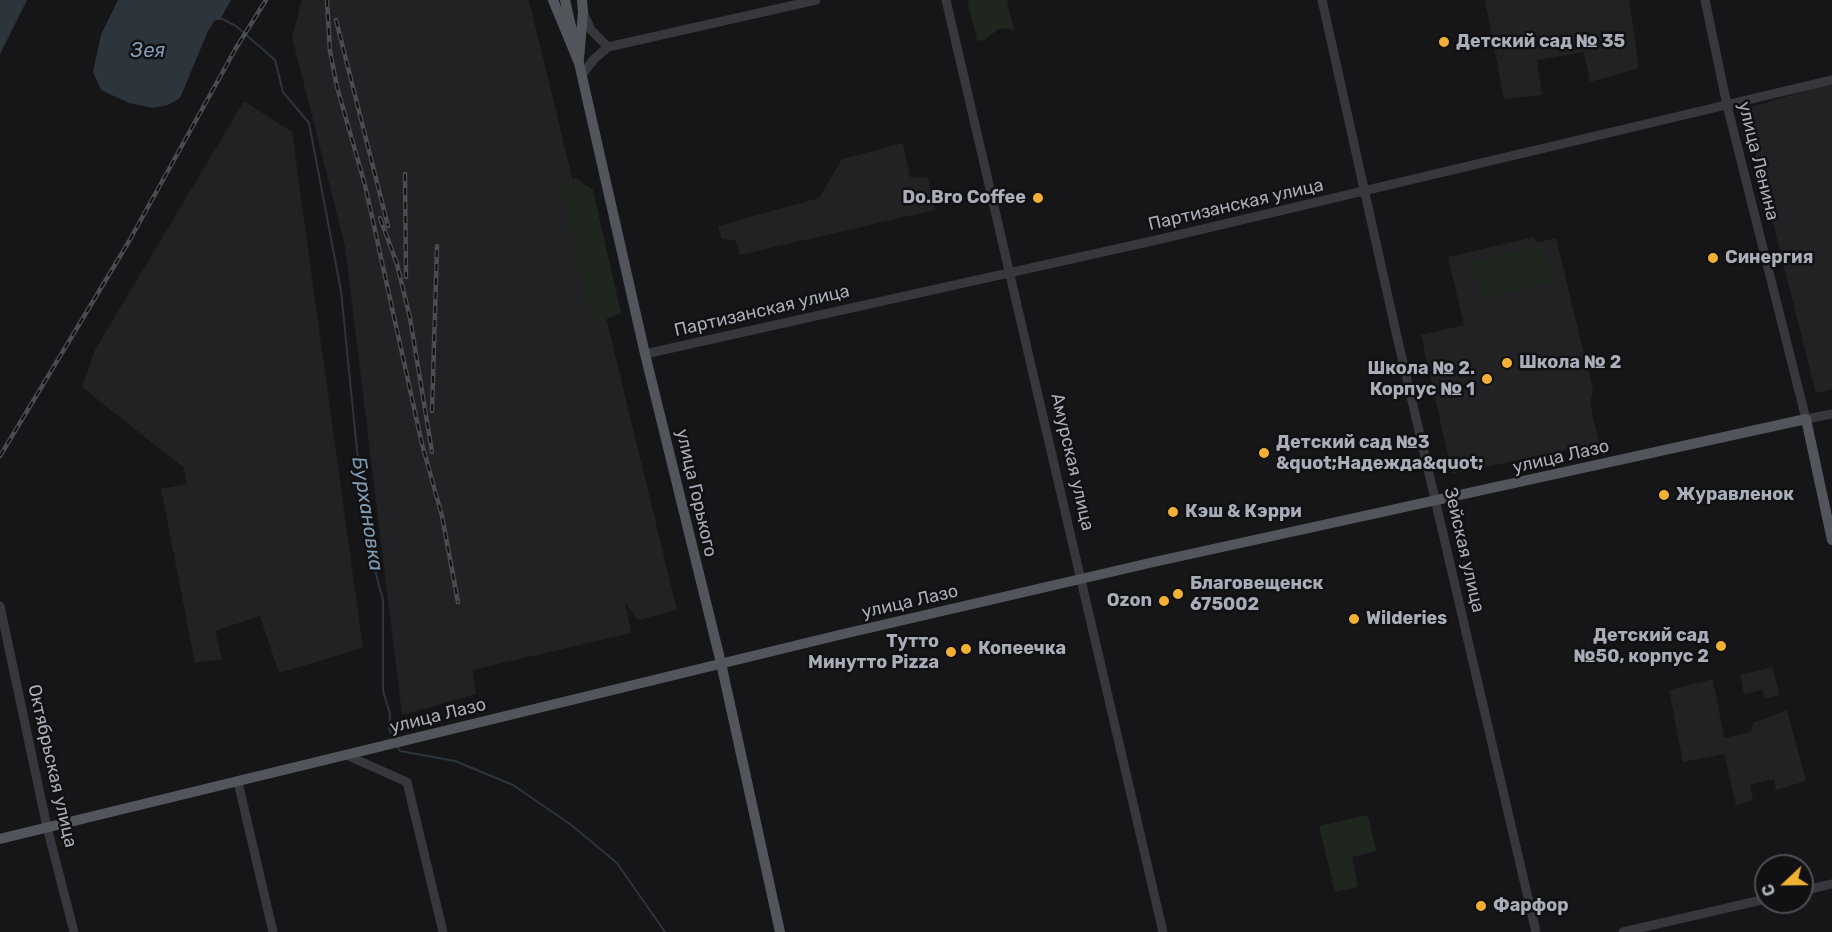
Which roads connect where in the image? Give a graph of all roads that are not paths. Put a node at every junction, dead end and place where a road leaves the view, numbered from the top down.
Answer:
1 (553, 0) edge
2 (565, 0) edge
3 (582, 0) edge
4 (816, 0) edge
5 (946, 0) edge
6 (1322, 0) edge
7 (1705, 0) edge
8 (583, 12) junction
9 (608, 47) junction
10 (579, 63) junction
11 (582, 75) junction
12 (1832, 80) edge
13 (1727, 105) junction
14 (1367, 191) junction
15 (1012, 273) junction
16 (645, 354) junction
17 (1832, 414) edge
18 (1806, 419) junction
19 (1436, 502) junction
20 (1832, 540) edge
21 (1083, 579) junction
22 (0, 606) edge
23 (721, 663) junction
24 (346, 755) junction
25 (238, 782) junction
26 (47, 827) junction
27 (0, 839) edge
28 (1832, 884) edge
29 (1814, 888) edge
30 (1754, 902) edge
31 (74, 932) edge
32 (273, 932) edge
33 (443, 932) edge
34 (780, 932) edge
35 (1163, 932) edge
36 (1536, 932) edge
37 (1623, 932) edge

1 - 10 main road, улица Горького
2 - 10 main road
3 - 8 main road, улица Горького
4 - 9 street
5 - 15 street, Амурская улица
6 - 14 street, Зейская улица
7 - 13 street, улица Ленина
8 - 9 street
8 - 10 main road, улица Горького
9 - 11 street
10 - 11 main road, улица Горького
11 - 16 main road, улица Горького
12 - 13 street, Партизанская улица
13 - 14 street, Партизанская улица
13 - 18 street, улица Ленина
14 - 15 street, Партизанская улица
14 - 19 street, Зейская улица
15 - 16 street, Партизанская улица
15 - 21 street, Амурская улица
16 - 23 main road, улица Горького
17 - 18 street, улица Лазо
18 - 19 main road, улица Лазо
18 - 20 main road, улица Ленина
19 - 21 main road, улица Лазо
19 - 36 street, Зейская улица
21 - 23 main road, улица Лазо
21 - 35 street, Амурская улица
22 - 26 street, Октябрьская улица
23 - 24 main road, улица Лазо
23 - 34 main road, улица Горького
24 - 25 main road, улица Лазо
24 - 33 street
25 - 26 main road, улица Лазо
25 - 32 street
26 - 27 main road, улица Лазо
26 - 31 street, Октябрьская улица
28 - 29 street
30 - 37 street

